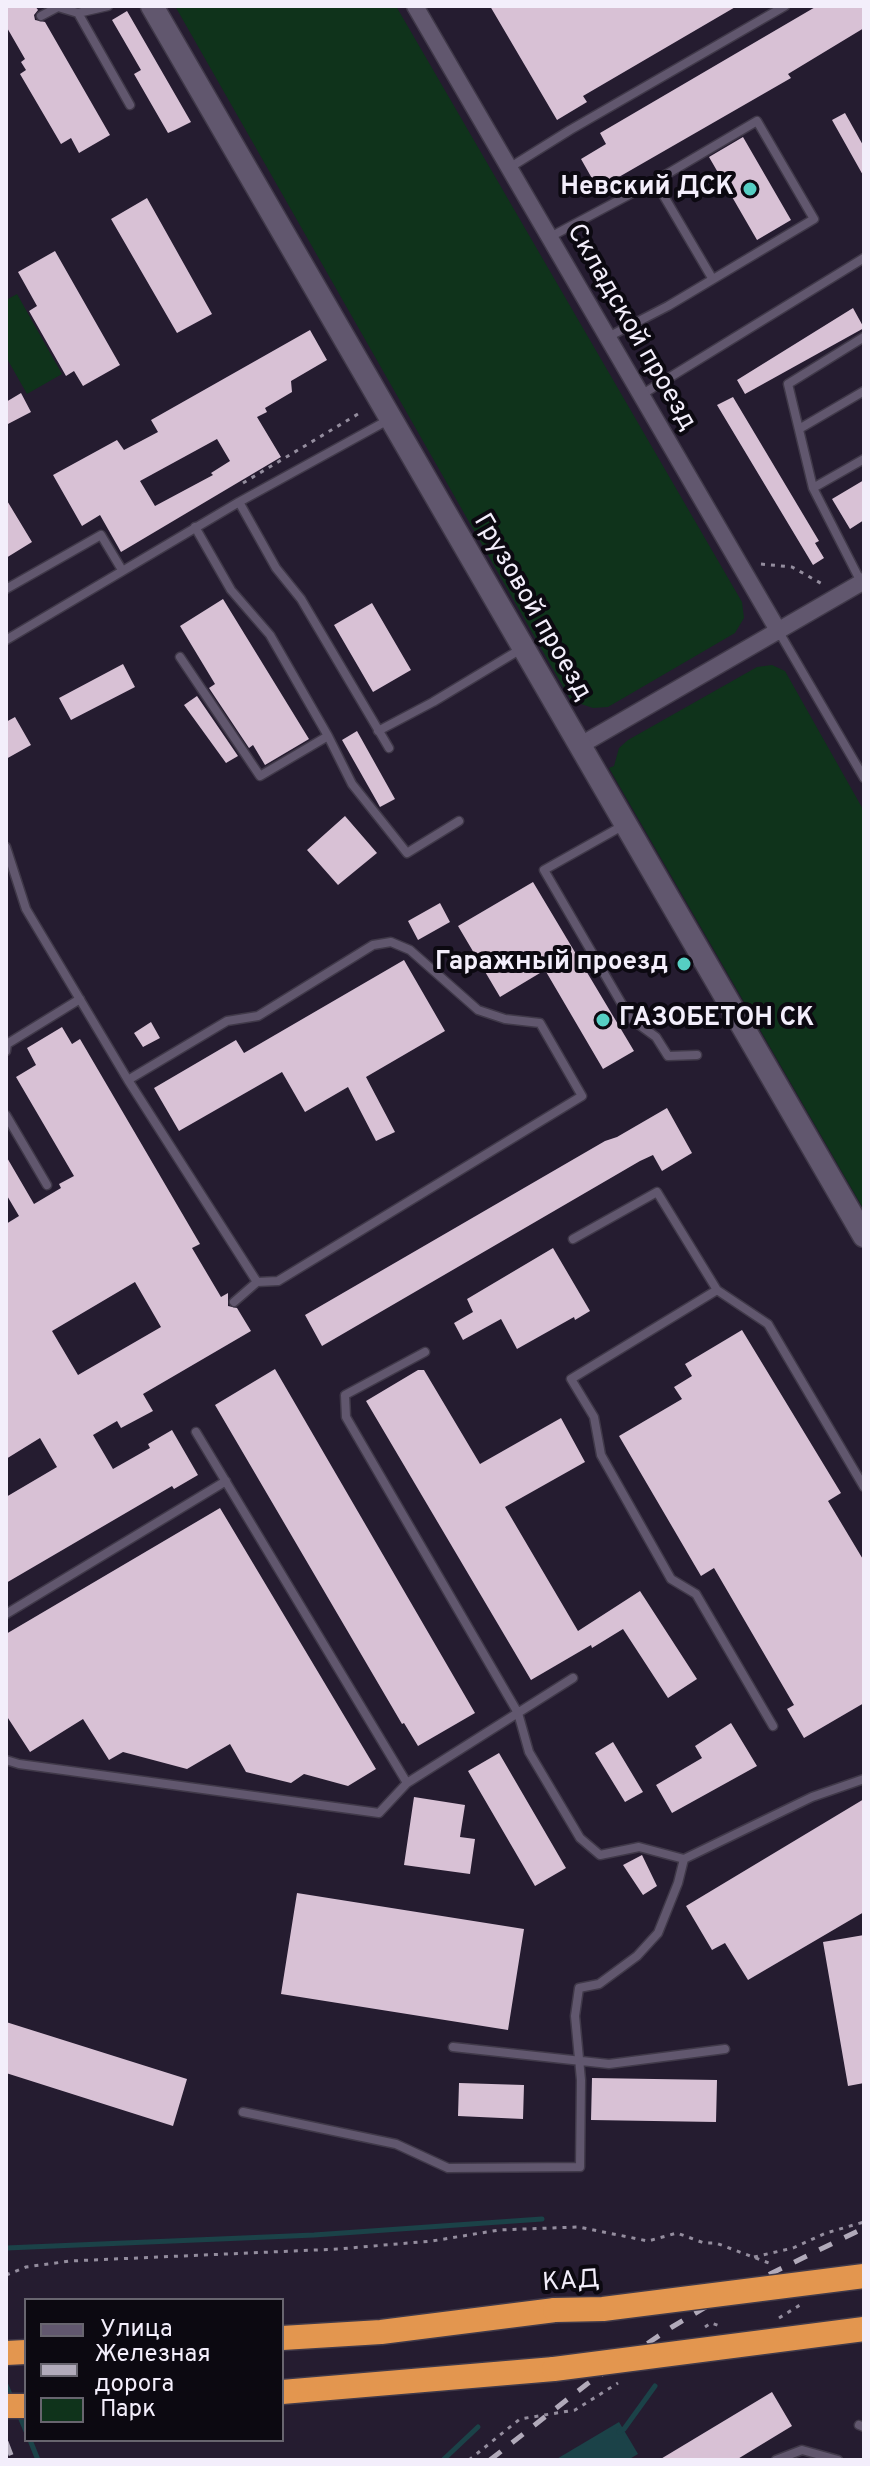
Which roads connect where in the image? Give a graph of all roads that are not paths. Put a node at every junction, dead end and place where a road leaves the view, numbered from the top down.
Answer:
1 (108, 6) edge
2 (152, 6) edge
3 (415, 6) edge
4 (785, 6) edge
5 (78, 13) junction
6 (41, 16) dead end
7 (130, 105) dead end
8 (509, 168) junction
9 (655, 181) junction
10 (549, 237) junction
11 (864, 258) edge
12 (712, 278) junction
13 (608, 337) junction
14 (864, 337) edge
15 (864, 391) edge
16 (641, 395) junction
17 (391, 419) junction
18 (799, 429) junction
19 (864, 459) edge
20 (813, 488) junction
21 (239, 502) junction
22 (195, 527) junction
23 (122, 570) junction
24 (863, 582) edge
25 (6, 589) edge
26 (779, 632) junction
27 (6, 640) edge
28 (522, 648) junction
29 (180, 657) dead end
30 (378, 731) junction
31 (328, 736) junction
32 (579, 746) junction
33 (389, 748) dead end
34 (864, 778) edge
35 (459, 821) dead end
36 (625, 824) junction
37 (6, 847) edge
38 (80, 999) junction
39 (6, 1044) edge
40 (6, 1051) edge
41 (697, 1055) dead end
42 (128, 1080) junction
43 (6, 1115) edge
44 (47, 1185) dead end
45 (864, 1236) edge
46 (573, 1239) dead end
47 (257, 1282) junction
48 (717, 1290) junction
49 (234, 1302) dead end
50 (425, 1352) dead end
51 (196, 1432) dead end
52 (226, 1481) junction
53 (864, 1487) edge
54 (6, 1614) edge
55 (573, 1678) dead end
56 (518, 1713) junction
57 (773, 1726) dead end
58 (6, 1760) edge
59 (864, 1779) edge
60 (407, 1783) junction
61 (684, 1859) junction
62 (453, 2047) dead end
63 (725, 2049) dead end
64 (580, 2061) junction
65 (243, 2112) dead end
66 (864, 2276) edge
67 (864, 2329) edge
68 (284, 2338) edge
69 (284, 2392) edge
70 (776, 2460) edge
71 (838, 2460) edge

1 - 5 lane
2 - 17 street, Грузовой проезд
3 - 8 street, Складской проезд
4 - 8 lane
5 - 6 lane
5 - 7 lane
8 - 10 street, Складской проезд
9 - 10 lane
9 - 12 lane
9 - 12 lane
10 - 13 street, Складской проезд
11 - 16 lane
12 - 13 lane
13 - 16 street, Складской проезд
14 - 18 lane
15 - 18 lane
16 - 26 street, Складской проезд
17 - 21 lane
17 - 28 street, Грузовой проезд
18 - 20 lane
19 - 20 lane
20 - 24 lane
21 - 22 lane
21 - 30 lane
22 - 23 lane
22 - 31 lane
23 - 25 lane
23 - 27 lane
24 - 26 street
26 - 32 street
26 - 34 lane
28 - 30 lane
28 - 32 street, Грузовой проезд
29 - 31 lane
30 - 33 lane
31 - 35 lane
32 - 36 street, Грузовой проезд
36 - 41 lane
36 - 45 street, Грузовой проезд
37 - 38 lane
38 - 39 lane
38 - 42 lane
39 - 40 lane
42 - 47 lane
42 - 47 lane
43 - 44 lane
46 - 48 lane
47 - 49 lane
48 - 53 lane
48 - 57 lane
50 - 56 lane
51 - 52 lane
52 - 54 lane
52 - 60 lane
55 - 56 lane
56 - 60 lane
56 - 61 lane
58 - 60 lane
59 - 61 lane
61 - 64 lane
62 - 64 lane
63 - 64 lane
64 - 65 lane
66 - 68 highway, КАД, bridge
67 - 69 highway, bridge
70 - 71 lane

